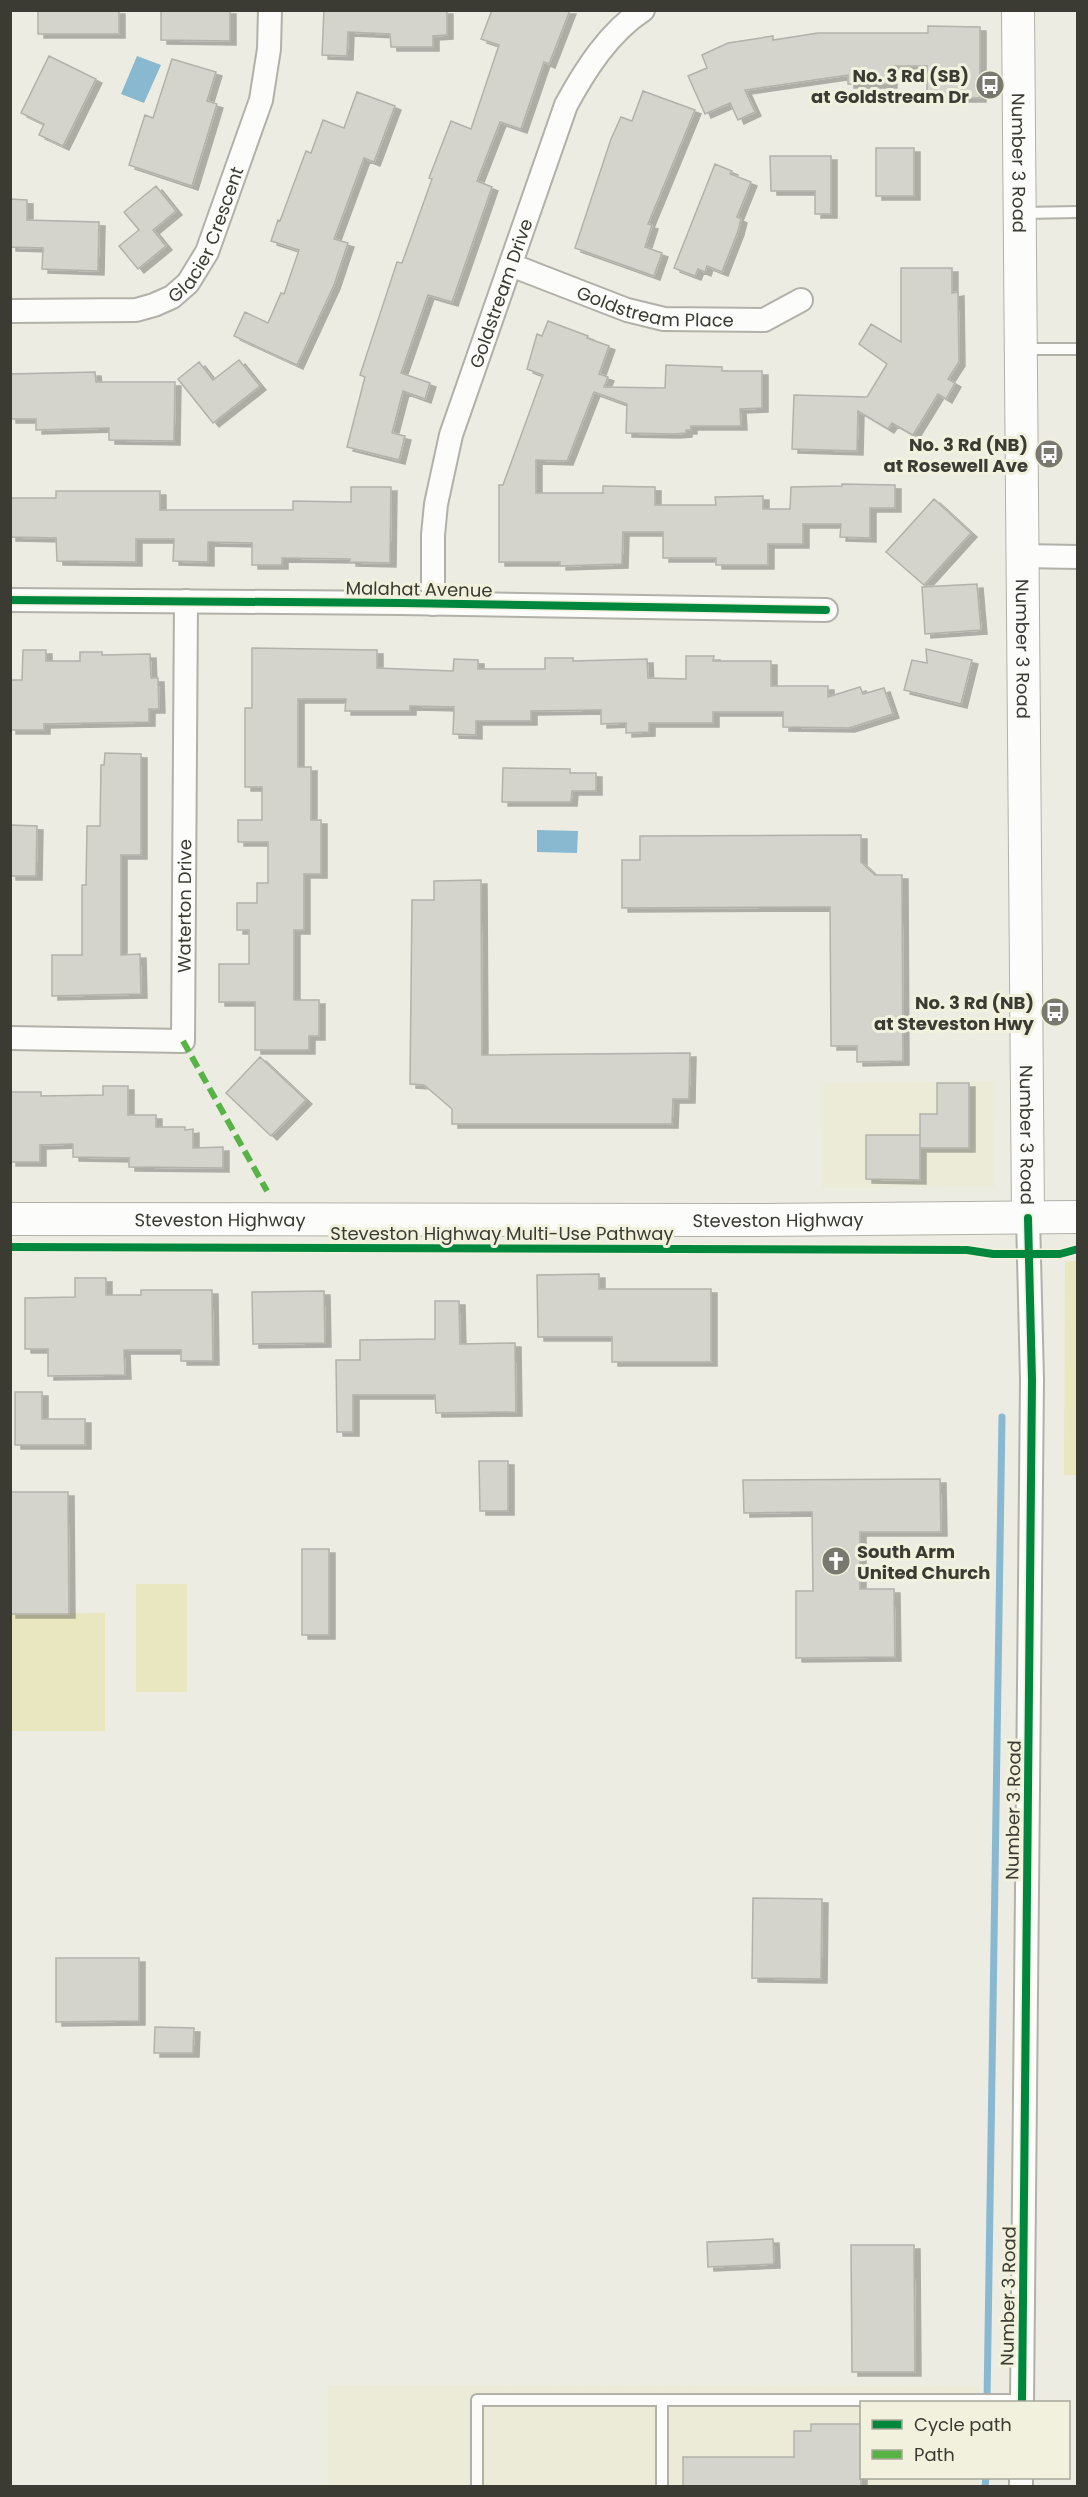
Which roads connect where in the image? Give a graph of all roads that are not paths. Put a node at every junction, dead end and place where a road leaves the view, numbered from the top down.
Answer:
1 (270, 10) edge
2 (1018, 10) edge
3 (635, 12) edge
4 (1077, 212) edge
5 (1019, 213) junction
6 (511, 265) junction
7 (801, 300) dead end
8 (10, 310) edge
9 (1019, 349) junction
10 (1077, 349) edge
11 (1022, 556) junction
12 (1077, 556) edge
13 (10, 600) edge
14 (186, 601) junction
15 (434, 604) junction
16 (826, 610) dead end
17 (10, 1038) edge
18 (1077, 1217) edge
19 (1028, 1218) junction
20 (10, 1219) edge
21 (662, 2400) junction
22 (1019, 2401) edge
23 (477, 2487) edge
24 (662, 2487) edge

1 - 8 street, Glacier Crescent
2 - 5 main road, Number 3 Road
3 - 6 street, Goldstream Drive
4 - 5 lane
5 - 9 main road, Number 3 Road
6 - 7 street, Goldstream Place
6 - 15 street, Goldstream Drive
9 - 10 lane
9 - 11 main road, Number 3 Road
11 - 12 street
11 - 19 main road, Number 3 Road
13 - 14 street, Malahat Avenue
14 - 15 street, Malahat Avenue
14 - 17 street, Waterton Drive
15 - 16 street, Malahat Avenue
18 - 19 main road, Steveston Highway
19 - 20 main road, Steveston Highway
19 - 22 street, Number 3 Road
21 - 22 lane
21 - 23 lane
21 - 24 lane

